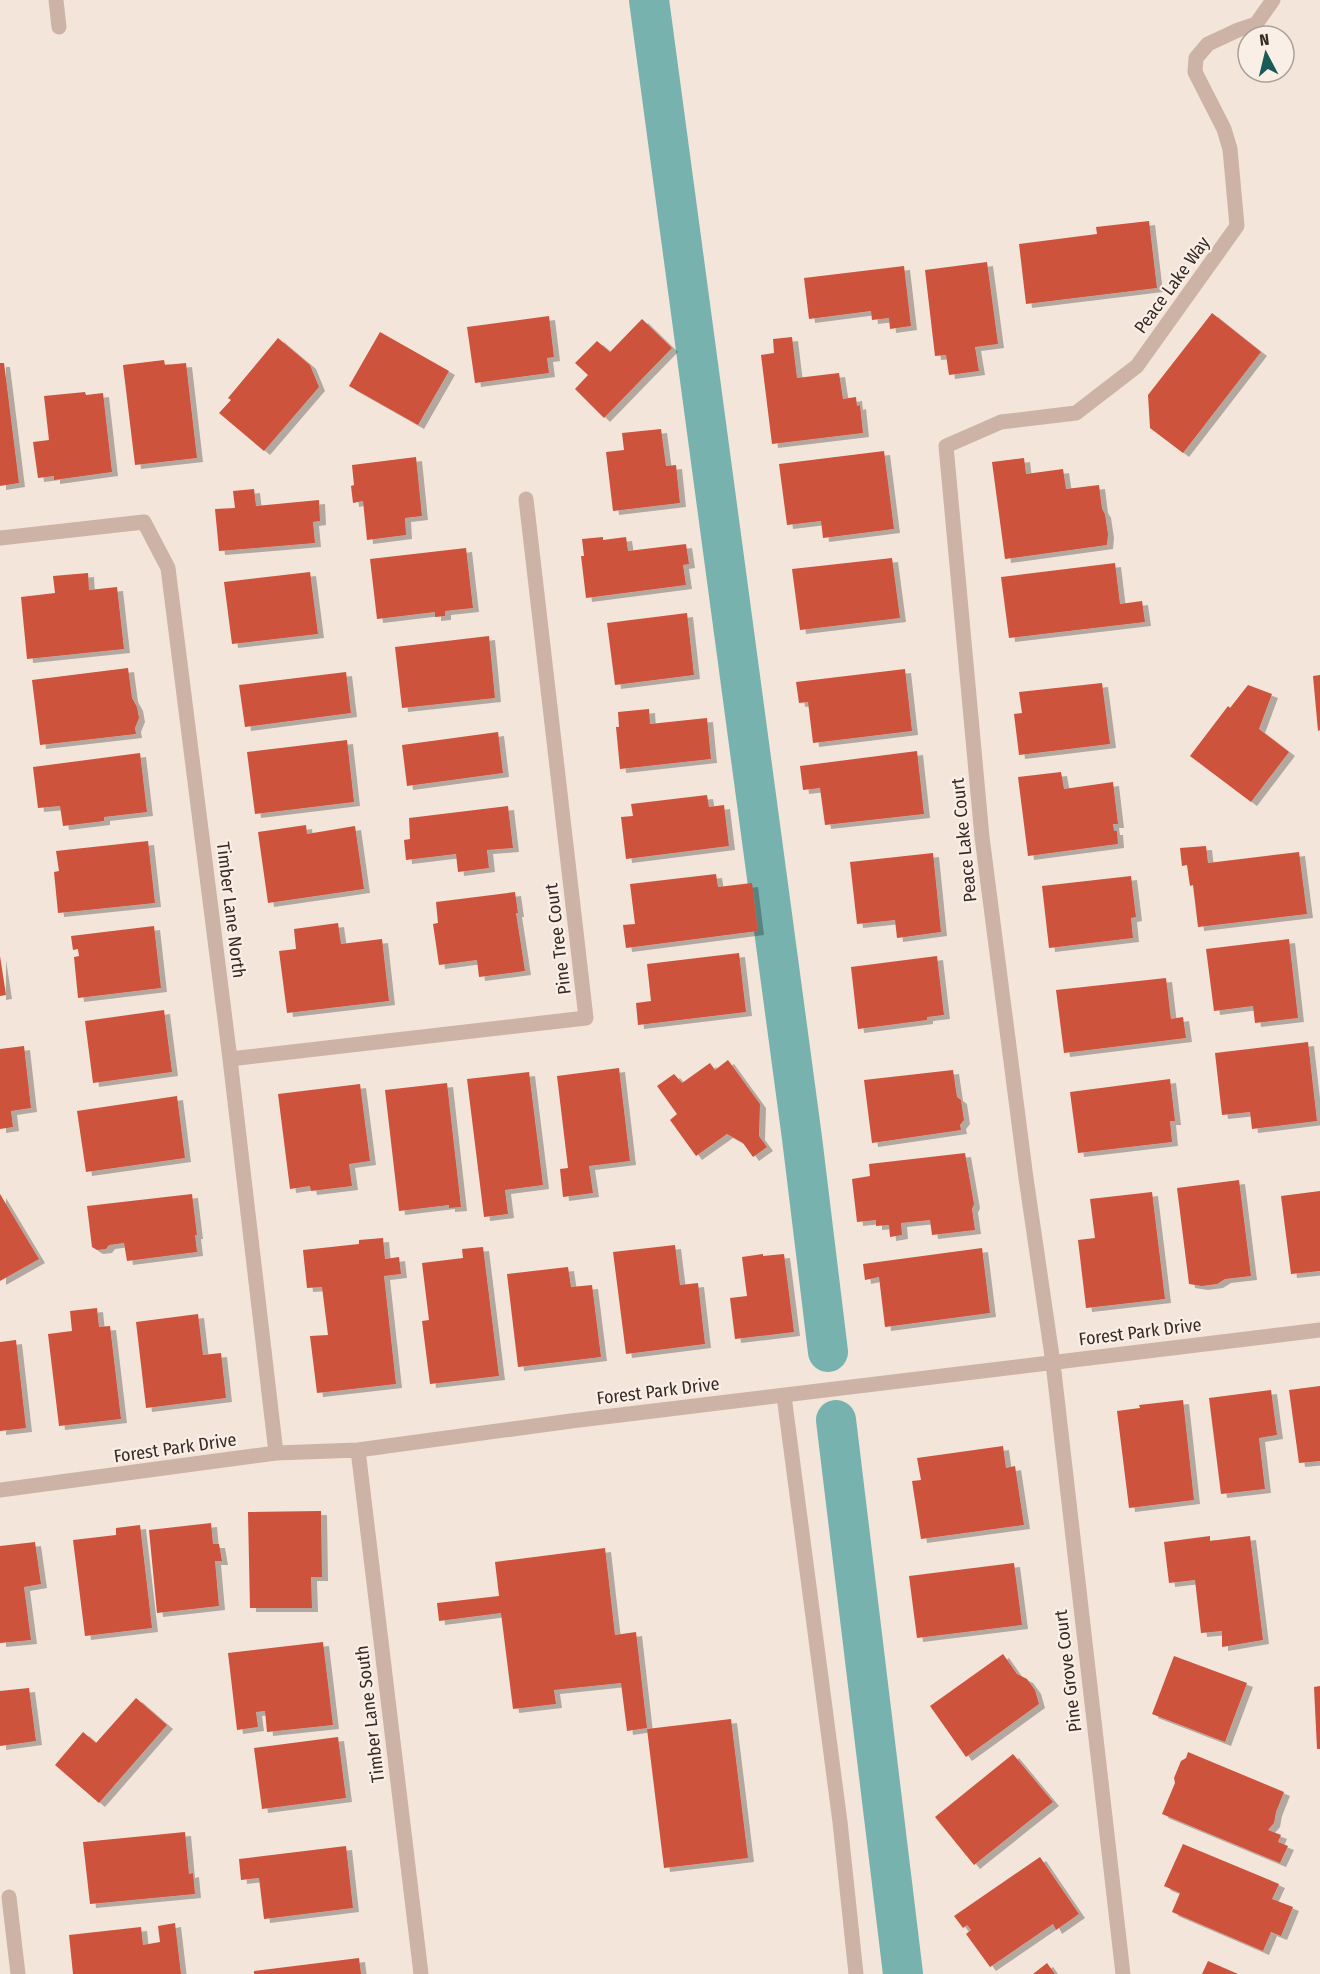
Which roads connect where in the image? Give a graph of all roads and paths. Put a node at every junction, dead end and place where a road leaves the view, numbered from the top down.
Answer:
1 (56, 0) edge
2 (1273, 0) edge
3 (59, 27) dead end
4 (1076, 413) joint
5 (526, 499) dead end
6 (0, 538) edge
7 (230, 1059) junction
8 (1320, 1330) edge
9 (1053, 1363) junction
10 (784, 1396) junction
11 (358, 1450) junction
12 (276, 1453) junction
13 (0, 1490) edge
14 (9, 1897) dead end
15 (18, 1974) edge
16 (421, 1974) edge
17 (856, 1974) edge
18 (1123, 1974) edge

1 - 3 street
2 - 4 street, Peace Lake Way
4 - 9 street, Peace Lake Court
5 - 7 street, Pine Tree Court
6 - 7 street, Timber Lane North
7 - 12 street, Timber Lane North
8 - 9 street, Forest Park Drive
9 - 10 street, Forest Park Drive
9 - 18 street, Pine Grove Court
10 - 11 street, Forest Park Drive
10 - 17 street
11 - 12 street, Forest Park Drive
11 - 16 street, Timber Lane South
12 - 13 street, Forest Park Drive
14 - 15 street

